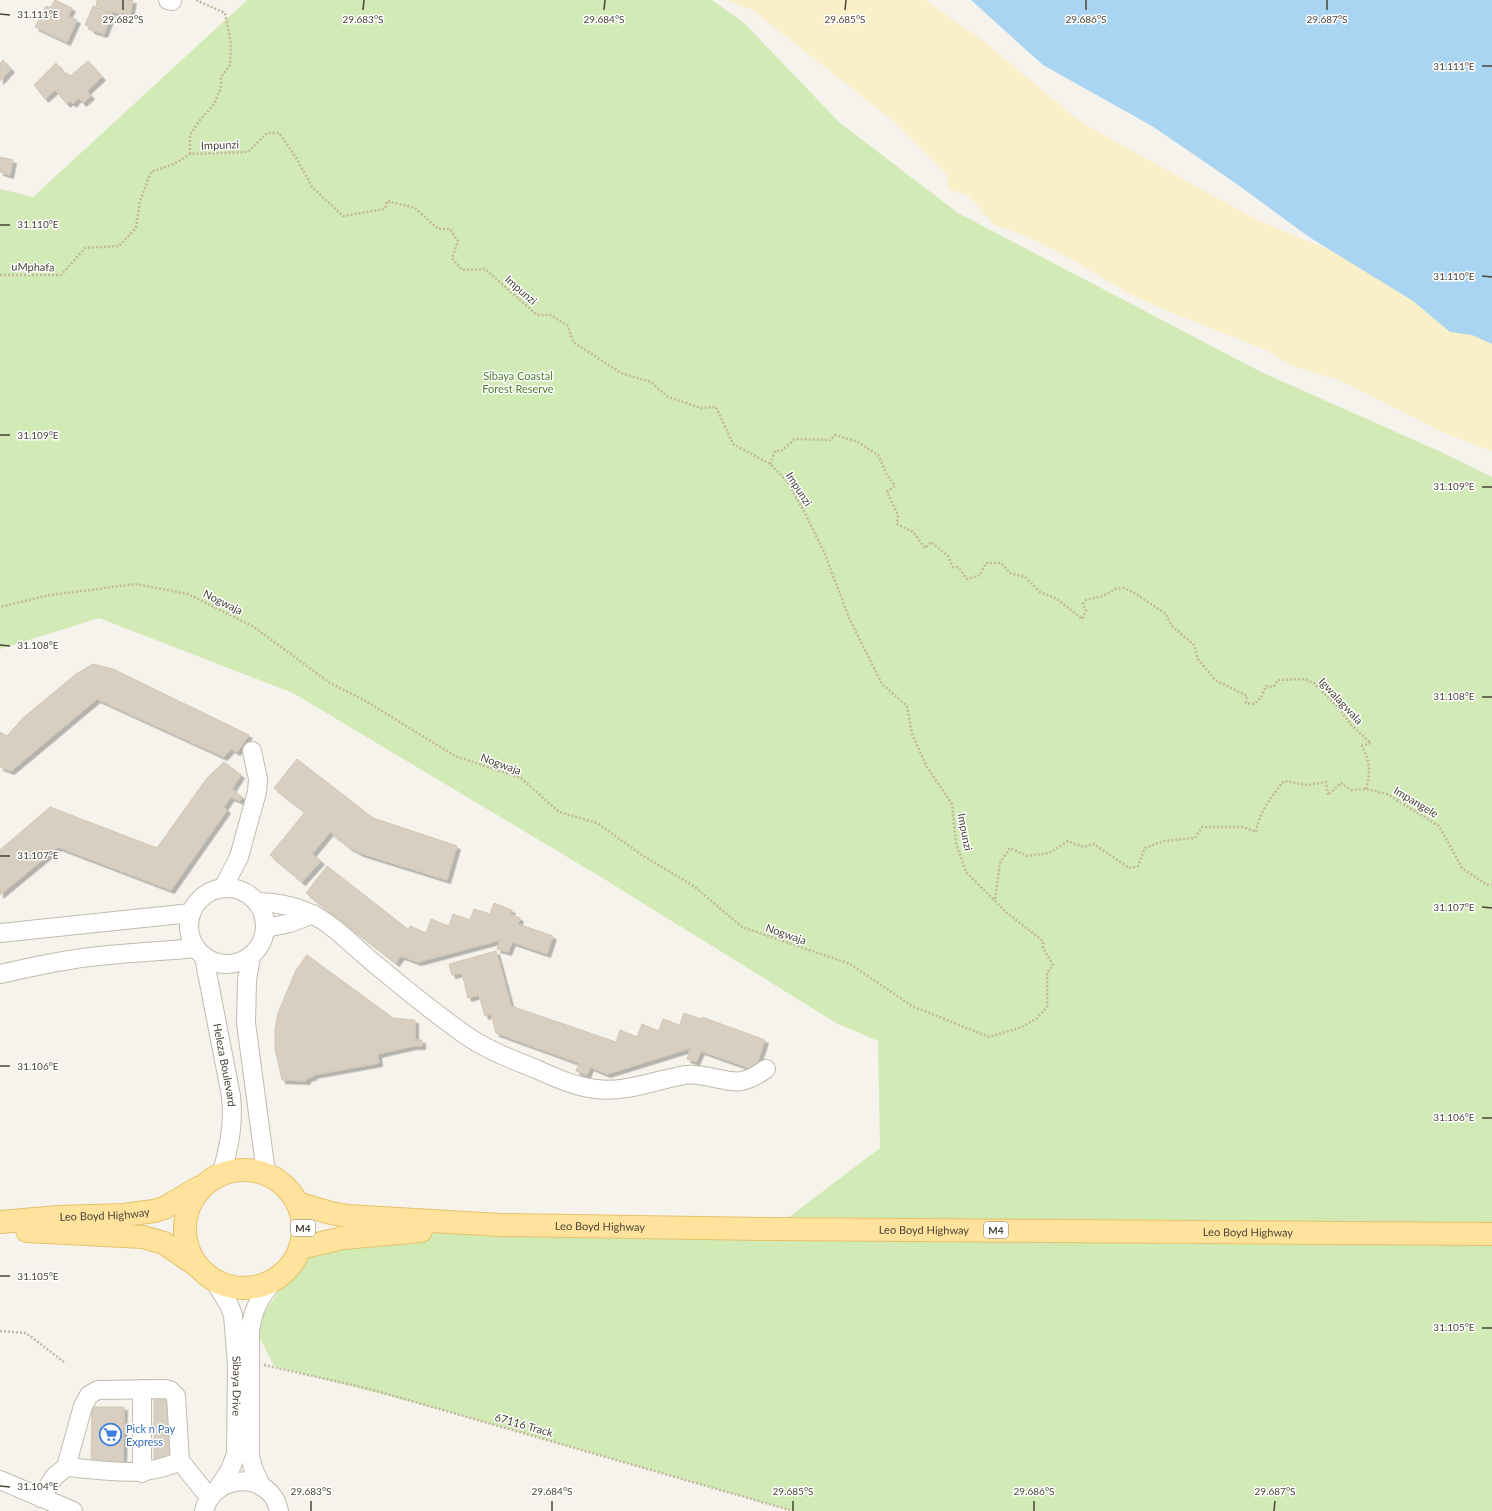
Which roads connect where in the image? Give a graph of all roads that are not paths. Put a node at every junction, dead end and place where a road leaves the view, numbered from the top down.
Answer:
1 (252, 751) dead end
2 (240, 857) junction
3 (223, 888) junction
4 (251, 897) junction
5 (191, 913) junction
6 (313, 914) junction
7 (266, 928) junction
8 (0, 933) edge
9 (200, 952) junction
10 (251, 957) junction
11 (0, 974) edge
12 (766, 1069) dead end
13 (222, 1173) junction
14 (266, 1173) junction
15 (204, 1185) junction
16 (298, 1203) junction
17 (0, 1222) edge
18 (500, 1225) junction
19 (0, 1229) edge
20 (1492, 1234) edge
21 (300, 1248) junction
22 (196, 1265) junction
23 (214, 1280) junction
24 (273, 1281) junction
25 (142, 1389) junction
26 (180, 1461) junction
27 (66, 1467) junction
28 (142, 1473) junction
29 (0, 1480) edge
30 (261, 1486) junction
31 (41, 1498) junction
32 (207, 1503) edge
33 (73, 1511) edge
34 (279, 1511) edge

1 - 2 street
2 - 3 street
2 - 4 street
3 - 4 street
3 - 5 street
4 - 6 street
4 - 7 street
5 - 8 street
5 - 9 street, Heleza Boulevard
6 - 7 street
6 - 12 street
7 - 10 street
9 - 10 street
9 - 11 street
9 - 13 street, Heleza Boulevard
10 - 14 street
13 - 14 main road, Leo Boyd Highway / M4
13 - 15 main road, Leo Boyd Highway / M4
14 - 16 main road, Leo Boyd Highway / M4
15 - 17 main road, Leo Boyd Highway / M4
15 - 22 main road, Leo Boyd Highway / M4
16 - 18 main road, Leo Boyd Highway / M4
16 - 21 main road, Leo Boyd Highway / M4
18 - 20 main road, Leo Boyd Highway / M4
18 - 21 main road, Leo Boyd Highway / M4
19 - 22 main road, Leo Boyd Highway / M4
21 - 24 main road, Leo Boyd Highway / M4
22 - 23 main road, Leo Boyd Highway / M4
23 - 24 main road, Leo Boyd Highway / M4
23 - 32 street, Sibaya Drive
24 - 30 street, Sibaya Drive
25 - 26 street
25 - 27 street
25 - 28 street
26 - 28 street
26 - 32 street
27 - 28 street
27 - 31 street
29 - 31 street
30 - 32 street
30 - 34 street, Sibaya Drive
31 - 33 street

